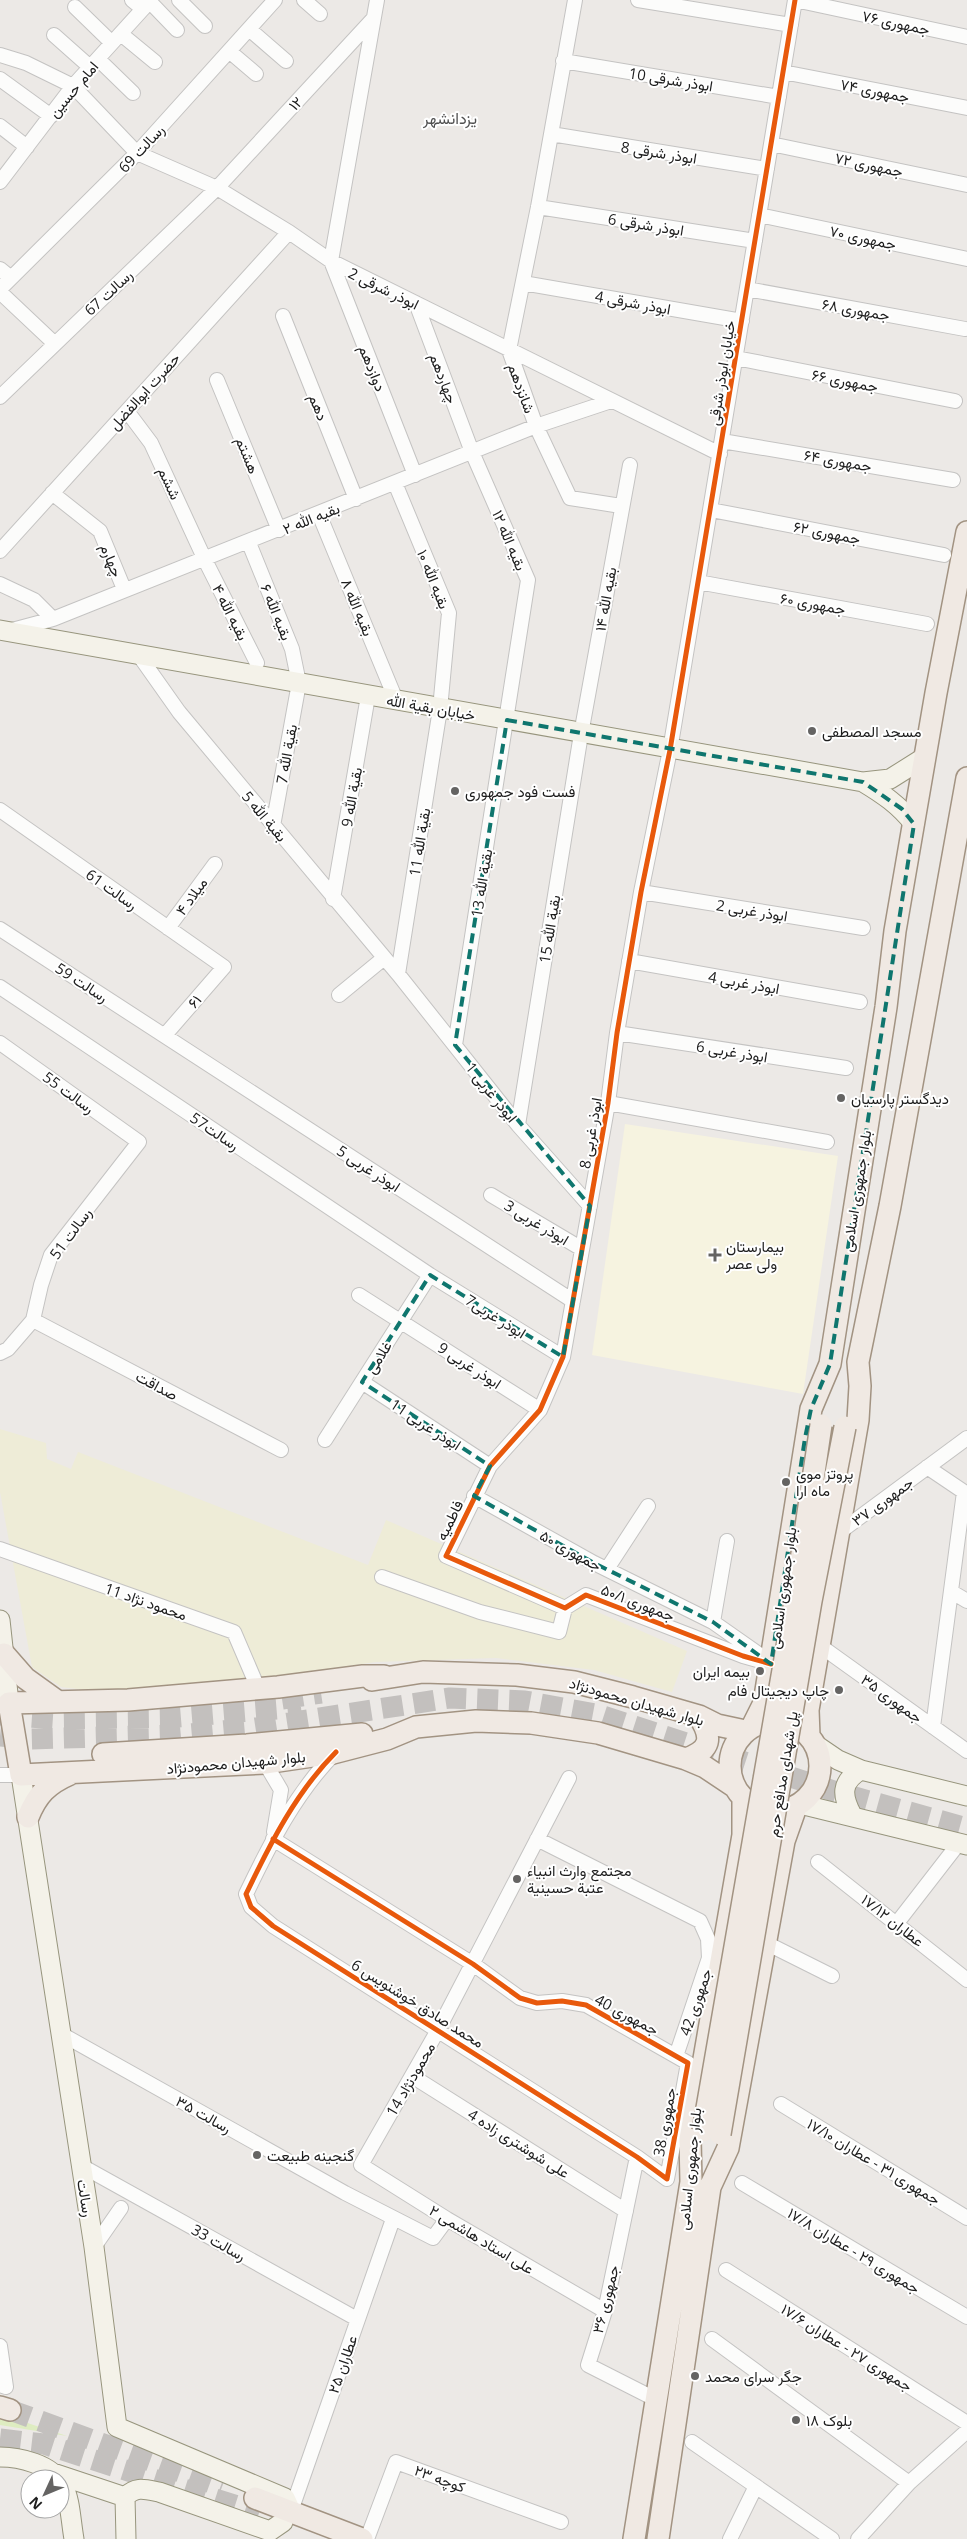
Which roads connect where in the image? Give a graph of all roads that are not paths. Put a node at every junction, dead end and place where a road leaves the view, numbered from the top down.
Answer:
1 (132, 0) edge
2 (179, 0) edge
3 (275, 0) edge
4 (304, 0) edge
5 (377, 0) edge
6 (575, 0) edge
7 (638, 0) edge
8 (795, 0) edge
9 (148, 4) edge
10 (75, 7) dead end
11 (320, 14) dead end
12 (373, 19) junction
13 (791, 25) junction
14 (205, 26) dead end
15 (249, 29) junction
16 (177, 30) dead end
17 (54, 35) dead end
18 (967, 37) edge
19 (116, 39) junction
20 (229, 51) junction
21 (0, 55) edge
22 (286, 60) dead end
23 (563, 61) junction
24 (155, 62) dead end
25 (94, 63) junction
26 (783, 72) junction
27 (256, 74) dead end
28 (0, 79) edge
29 (73, 86) junction
30 (133, 93) dead end
31 (779, 97) junction
32 (967, 108) edge
33 (50, 116) junction
34 (0, 126) edge
35 (551, 134) junction
36 (772, 144) junction
37 (26, 147) junction
38 (137, 153) junction
39 (767, 169) junction
40 (0, 180) edge
41 (967, 185) edge
42 (217, 188) junction
43 (538, 208) junction
44 (759, 215) junction
45 (289, 232) junction
46 (755, 240) junction
47 (967, 259) edge
48 (331, 261) junction
49 (0, 268) edge
50 (11, 278) junction
51 (523, 283) junction
52 (747, 289) junction
53 (0, 291) edge
54 (416, 303) junction
55 (283, 316) dead end
56 (742, 321) junction
57 (965, 329) dead end
58 (54, 343) junction
59 (509, 350) junction
60 (736, 358) junction
61 (217, 380) dead end
62 (0, 397) edge
63 (611, 401) junction
64 (955, 401) dead end
65 (127, 411) junction
66 (536, 426) junction
67 (721, 448) junction
68 (472, 452) junction
69 (630, 465) dead end
70 (415, 475) junction
71 (954, 480) dead end
72 (395, 483) junction
73 (52, 493) junction
74 (356, 499) junction
75 (621, 506) junction
76 (710, 510) junction
77 (319, 514) junction
78 (279, 530) junction
79 (967, 532) edge
80 (249, 543) junction
81 (0, 551) edge
82 (944, 555) dead end
83 (205, 560) junction
84 (698, 582) junction
85 (0, 584) edge
86 (124, 589) junction
87 (53, 619) junction
88 (928, 624) dead end
89 (5, 630) edge
90 (138, 654) junction
91 (257, 663) dead end
92 (299, 683) junction
93 (368, 696) junction
94 (396, 700) junction
95 (440, 709) junction
96 (507, 720) junction
97 (581, 734) junction
98 (670, 750) junction
99 (925, 757) junction
100 (967, 778) edge
101 (863, 782) junction
102 (0, 810) edge
103 (914, 824) junction
104 (273, 826) junction
105 (961, 842) edge
106 (215, 864) dead end
107 (641, 892) junction
108 (333, 898) junction
109 (168, 928) junction
110 (863, 928) dead end
111 (0, 929) edge
112 (384, 958) junction
113 (629, 961) junction
114 (224, 967) joint
115 (398, 974) junction
116 (0, 987) edge
117 (339, 995) dead end
118 (860, 1002) dead end
119 (617, 1033) junction
120 (164, 1035) junction
121 (0, 1043) edge
122 (454, 1045) junction
123 (846, 1068) dead end
124 (608, 1103) junction
125 (518, 1125) junction
126 (139, 1142) joint
127 (827, 1142) dead end
128 (491, 1195) dead end
129 (590, 1206) junction
130 (582, 1249) junction
131 (430, 1274) junction
132 (359, 1295) dead end
133 (573, 1301) junction
134 (33, 1320) junction
135 (400, 1321) junction
136 (0, 1353) edge
137 (563, 1357) junction
138 (858, 1362) junction
139 (830, 1364) junction
140 (362, 1382) junction
141 (540, 1410) junction
142 (967, 1438) edge
143 (325, 1440) dead end
144 (281, 1450) dead end
145 (490, 1466) junction
146 (928, 1467) junction
147 (966, 1493) edge
148 (474, 1496) junction
149 (648, 1506) dead end
150 (837, 1534) junction
151 (727, 1541) dead end
152 (0, 1549) edge
153 (607, 1569) junction
154 (382, 1576) dead end
155 (952, 1592) junction
156 (967, 1601) edge
157 (565, 1608) junction
158 (0, 1620) edge
159 (713, 1622) junction
160 (818, 1645) junction
161 (4, 1654) junction
162 (771, 1664) junction
163 (384, 1676) junction
164 (258, 1688) junction
165 (321, 1693) tunnel mouth
166 (57, 1701) junction
167 (9, 1703) junction
168 (764, 1703) junction
169 (808, 1710) junction
170 (699, 1716) junction
171 (416, 1727) junction
172 (933, 1727) junction
173 (749, 1729) junction
174 (811, 1739) junction
175 (967, 1751) edge
176 (336, 1752) junction
177 (104, 1754) dead end
178 (686, 1760) junction
179 (265, 1763) junction
180 (861, 1770) junction
181 (74, 1772) junction
182 (0, 1775) edge
183 (21, 1775) junction
184 (569, 1778) dead end
185 (739, 1793) junction
186 (967, 1796) edge
187 (798, 1806) junction
188 (852, 1815) junction
189 (28, 1817) junction
190 (273, 1839) junction
191 (537, 1839) junction
192 (963, 1844) edge
193 (739, 1862) junction
194 (818, 1862) dead end
195 (780, 1866) junction
196 (897, 1923) junction
197 (766, 1943) junction
198 (473, 1964) junction
199 (832, 1976) dead end
200 (967, 1980) edge
201 (438, 2030) junction
202 (63, 2035) junction
203 (682, 2059) junction
204 (412, 2076) junction
205 (781, 2104) dead end
206 (712, 2132) junction
207 (637, 2156) junction
208 (80, 2165) junction
209 (361, 2165) joint
210 (742, 2182) dead end
211 (701, 2184) junction
212 (121, 2208) dead end
213 (626, 2211) junction
214 (967, 2218) edge
215 (393, 2219) junction
216 (447, 2219) junction
217 (94, 2247) junction
218 (726, 2270) dead end
219 (605, 2311) junction
220 (967, 2318) edge
221 (357, 2319) junction
222 (712, 2339) dead end
223 (0, 2346) edge
224 (0, 2385) edge
225 (658, 2400) junction
226 (967, 2423) edge
227 (967, 2431) edge
228 (692, 2442) dead end
229 (0, 2457) edge
230 (46, 2469) edge
231 (70, 2479) edge
232 (909, 2483) junction
233 (756, 2486) junction
234 (125, 2497) junction
235 (257, 2506) tunnel mouth
236 (70, 2516) edge
237 (287, 2516) junction
238 (561, 2522) dead end
239 (74, 2539) edge
240 (126, 2539) edge
241 (329, 2539) edge
242 (362, 2539) edge
243 (367, 2539) edge
244 (634, 2539) edge
245 (658, 2539) edge
246 (730, 2539) edge
247 (832, 2539) edge
248 (858, 2539) edge

1 - 9 street
2 - 14 street
3 - 15 street, رسالت 69
4 - 11 street
5 - 12 street
6 - 23 street
7 - 13 street
8 - 13 street, خیابان ابوذر شرقی
8 - 18 street, جمهوری ۷۶
9 - 16 street
9 - 19 street, امام حسین
10 - 19 street
12 - 42 street, ۱۲
12 - 48 street
13 - 26 street, خیابان ابوذر شرقی
15 - 20 street, رسالت 69
15 - 22 street
17 - 25 street
19 - 24 street
19 - 25 street, امام حسین
20 - 27 street
20 - 38 street, رسالت 69
21 - 29 street
23 - 31 street, ابوذر شرقی 10
23 - 35 street
25 - 29 street, امام حسین
25 - 30 street
26 - 31 street, خیابان ابوذر شرقی
26 - 32 street, جمهوری ۷۴
28 - 33 street
29 - 33 street, امام حسین
29 - 38 street, ابوذر شرقی 2
31 - 36 street, خیابان ابوذر شرقی
33 - 37 street, امام حسین
34 - 37 street
35 - 39 street, ابوذر شرقی 8
35 - 43 street
36 - 39 street, خیابان ابوذر شرقی
36 - 41 street, جمهوری ۷۲
37 - 40 street, امام حسین
38 - 42 street, ابوذر شرقی 2
38 - 50 street, رسالت 69
39 - 44 street, خیابان ابوذر شرقی
42 - 45 street, ابوذر شرقی 2
42 - 58 street, رسالت 67
43 - 46 street, ابوذر شرقی 6
43 - 51 street
44 - 46 street, خیابان ابوذر شرقی
44 - 47 street, جمهوری ۷۰
45 - 48 street, ابوذر شرقی 2
45 - 65 street, حضرت ابوالفضل
46 - 52 street, خیابان ابوذر شرقی
48 - 54 street, ابوذر شرقی 2
48 - 70 street, دوازدهم
49 - 50 street
50 - 53 street, رسالت 69
51 - 56 street, ابوذر شرقی 4
51 - 59 street
52 - 56 street, خیابان ابوذر شرقی
52 - 57 street, جمهوری ۶۸
53 - 58 street
54 - 59 street, ابوذر شرقی 2
54 - 68 street, چهاردهم
55 - 74 street, دهم
56 - 60 street, خیابان ابوذر شرقی
58 - 62 street, رسالت 67
59 - 63 street, ابوذر شرقی 2
59 - 66 street, شانزدهم
60 - 64 street, جمهوری ۶۶
60 - 67 street, خیابان ابوذر شرقی
61 - 78 street, هشتم
63 - 66 street, بقیه الله ۲
63 - 67 street, ابوذر شرقی 2
65 - 73 street, حضرت ابوالفضل
65 - 83 street, ششم
66 - 68 street, بقیه الله ۲
66 - 75 street, شانزدهم
67 - 71 street, جمهوری ۶۴
67 - 76 street, خیابان ابوذر شرقی
68 - 70 street, بقیه الله ۲
68 - 96 street, بقیه الله ۱۲
69 - 75 street, بقیه الله ۱۴
70 - 72 street, بقیه الله ۲
72 - 74 street, بقیه الله ۲
72 - 95 street, بقیه الله ۱۰
73 - 81 street, حضرت ابوالفضل
73 - 86 street, چهارم
74 - 77 street, بقیه الله ۲
75 - 97 street, بقیه الله ۱۴
76 - 82 street, جمهوری ۶۲
76 - 84 street, خیابان ابوذر شرقی
77 - 78 street, بقیه الله ۲
77 - 94 street, بقیه الله ۸
78 - 80 street, بقیه الله ۲
79 - 99 main road, بلوار جمهوری اسلامی
80 - 83 street, بقیه الله ۲
80 - 92 street, بقیه الله ۶
83 - 86 street, بقیه الله ۲
83 - 91 street, بقیه الله ۴
84 - 88 street, جمهوری ۶۰
84 - 98 street, خیابان ابوذر شرقی
85 - 87 street
86 - 87 street, بقیه الله ۲
87 - 89 street, بقیه الله ۲
89 - 90 main road, خیابان بقیة الله
90 - 92 main road, خیابان بقیة الله
90 - 104 street, بقیة الله 5
92 - 93 main road, خیابان بقیة الله
92 - 104 street, بقیة الله 7
93 - 94 main road, خیابان بقیة الله
93 - 108 street, بقیة الله 9
94 - 95 main road, خیابان بقیة الله
95 - 96 main road, خیابان بقیة الله
95 - 115 street, بقیة الله 11
96 - 97 main road, خیابان بقیة الله
96 - 122 street, بقیة الله 13
97 - 98 main road, خیابان بقیة الله
97 - 125 street, بقیة الله 15
98 - 101 main road, خیابان بقیة الله
98 - 107 street, ابوذر غربی 8
99 - 101 main road, خیابان بقیة الله
99 - 103 main road, بلوار جمهوری اسلامی
100 - 105 main road
101 - 103 main road, خیابان بقیة الله
102 - 109 street, رسالت 61
103 - 139 main road, بلوار جمهوری اسلامی
104 - 108 street, بقیة الله 5
105 - 138 main road
106 - 109 street, میلاد ۴
107 - 110 street, ابوذر غربی 2
107 - 113 street, ابوذر غربی 8
108 - 112 street, بقیة الله 5
109 - 114 street, رسالت 61
111 - 120 street, رسالت 59
112 - 115 street, بقیة الله 5
112 - 117 street
113 - 118 street, ابوذر غربی 4
113 - 119 street, ابوذر غربی 8
114 - 120 street, ۶۱
115 - 122 street, ابوذر غربی 1
116 - 131 street, رسالت57
119 - 123 street, ابوذر غربی 6
119 - 124 street, ابوذر غربی 8
120 - 133 street, ابوذر غربی 5
121 - 126 street, رسالت 55
122 - 125 street, ابوذر غربی 1
124 - 127 street, ابوذر غربی 8
124 - 129 street, ابوذر غربی 8
125 - 129 street, ابوذر غربی 1
126 - 134 street, رسالت 51
128 - 130 street, ابوذر غربی 3
129 - 130 street, ابوذر غربی 8
130 - 133 street, ابوذر غربی 8
131 - 135 street, غلامی
131 - 137 street, ابوذر غربی7
132 - 135 street, ابوذر غربی 9
133 - 137 street, ابوذر غربی 8
134 - 136 street, رسالت 51
134 - 144 street, صداقت
135 - 140 street, غلامی
135 - 141 street, ابوذر غربی 9
137 - 141 street, ابوذر غربی 8
138 - 150 main road
138 - 206 main road, پل شهدای مدافع حرم, bridge
139 - 162 main road, بلوار جمهوری اسلامی
139 - 206 main road, پل شهدای مدافع حرم, bridge
140 - 143 street, غلامی
140 - 145 street, ابوذر غربی 11
141 - 145 street, ابوذر غربی 8
142 - 146 street, جمهوری ۳۷
145 - 148 street, ابوذر غربی 8
146 - 147 street, جمهوری ۳۷
146 - 150 street, جمهوری ۳۷
147 - 155 street
148 - 153 street, جمهوری ۵۰
148 - 157 street, فاطمیه
149 - 153 street
150 - 160 main road
151 - 159 street
152 - 164 street, محمود نژاد 11
153 - 159 street, جمهوری ۵۰
154 - 157 street
155 - 156 street
155 - 172 street
157 - 162 street, جمهوری ۵۰/۱
158 - 161 main road
159 - 162 street, جمهوری ۵۰
160 - 169 main road
160 - 172 street, جمهوری ۳۵
161 - 166 main road
161 - 167 main road
162 - 168 main road, بلوار جمهوری اسلامی
163 - 164 main road
163 - 165 main road, بلوار شهیدان محمودنژاد
163 - 170 main road, بلوار شهیدان محمودنژاد
164 - 166 main road
166 - 167 main road
167 - 183 main road
168 - 169 main road
168 - 173 main road, بلوار جمهوری اسلامی
169 - 174 main road
170 - 173 main road, بلوار شهیدان محمودنژاد
170 - 178 main road
171 - 176 main road, بلوار شهیدان محمودنژاد
171 - 177 main road
171 - 178 main road, بلوار شهیدان محمودنژاد
172 - 175 street, جمهوری ۳۵
173 - 174 main road
173 - 185 main road
174 - 180 main road
174 - 187 main road
176 - 179 main road, بلوار شهیدان محمودنژاد
176 - 190 street
178 - 185 main road, بلوار شهیدان محمودنژاد
179 - 181 main road, بلوار شهیدان محمودنژاد
179 - 190 street
180 - 186 main road
180 - 188 main road
181 - 183 main road, بلوار شهیدان محمودنژاد
181 - 189 main road
182 - 183 street
183 - 189 main road, رسالت
184 - 191 street, محمودنژاد 14
185 - 187 main road
185 - 193 main road, بلوار جمهوری اسلامی
187 - 188 main road
187 - 195 main road, بلوار جمهوری اسلامی
188 - 192 main road
189 - 202 main road, رسالت
190 - 198 street, جمهوری 40
190 - 201 street, محمد صادق خوشنویس 6
191 - 198 street, محمودنژاد 14
191 - 203 street, جمهوری 42
192 - 196 street
193 - 195 main road
193 - 211 main road, بلوار جمهوری اسلامی
194 - 196 street, عطاران ۱۷/۱۲
195 - 197 main road, بلوار جمهوری اسلامی
196 - 200 street, عطاران ۱۷/۱۲
197 - 199 street
197 - 211 main road, بلوار جمهوری اسلامی
198 - 201 street, محمودنژاد 14
198 - 203 street, جمهوری 40
201 - 204 street, محمودنژاد 14
201 - 207 street, محمد صادق خوشنویس 6
202 - 208 main road, رسالت
202 - 215 street, رسالت ۳۵
203 - 207 street, جمهوری 38
204 - 209 street, محمودنژاد 14
204 - 213 street, علی شوشتری زاده 4
205 - 214 street, جمهوری ۳۱ - عطاران ۱۷/۱۰
206 - 211 main road, پل شهدای مدافع حرم
207 - 213 street, جمهوری ۳۶
208 - 217 main road, رسالت
208 - 221 street, رسالت 33
209 - 216 street, علی استاد هاشمی ۲
210 - 220 street, جمهوری ۲۹ - عطاران ۱۷/۸
211 - 225 main road, بلوار جمهوری اسلامی
211 - 245 main road, بلوار جمهوری اسلامی
212 - 217 street
213 - 219 street, جمهوری ۳۶
215 - 216 street, رسالت ۳۵
215 - 221 street, عطاران ۲۵
216 - 219 street, علی استاد هاشمی ۲
217 - 237 main road, رسالت
218 - 226 street, جمهوری ۲۷ - عطاران ۱۷/۶
219 - 225 street, جمهوری ۳۶
221 - 237 street, عطاران ۲۵
222 - 232 street
223 - 224 street
225 - 244 main road, بلوار جمهوری اسلامی
227 - 232 street
228 - 233 street
229 - 230 main road
231 - 234 main road
232 - 248 street
233 - 246 street
233 - 247 street
234 - 237 main road
234 - 240 main road
235 - 237 main road
236 - 239 main road
237 - 241 main road
237 - 242 main road
238 - 243 street, کوچه ۲۳

